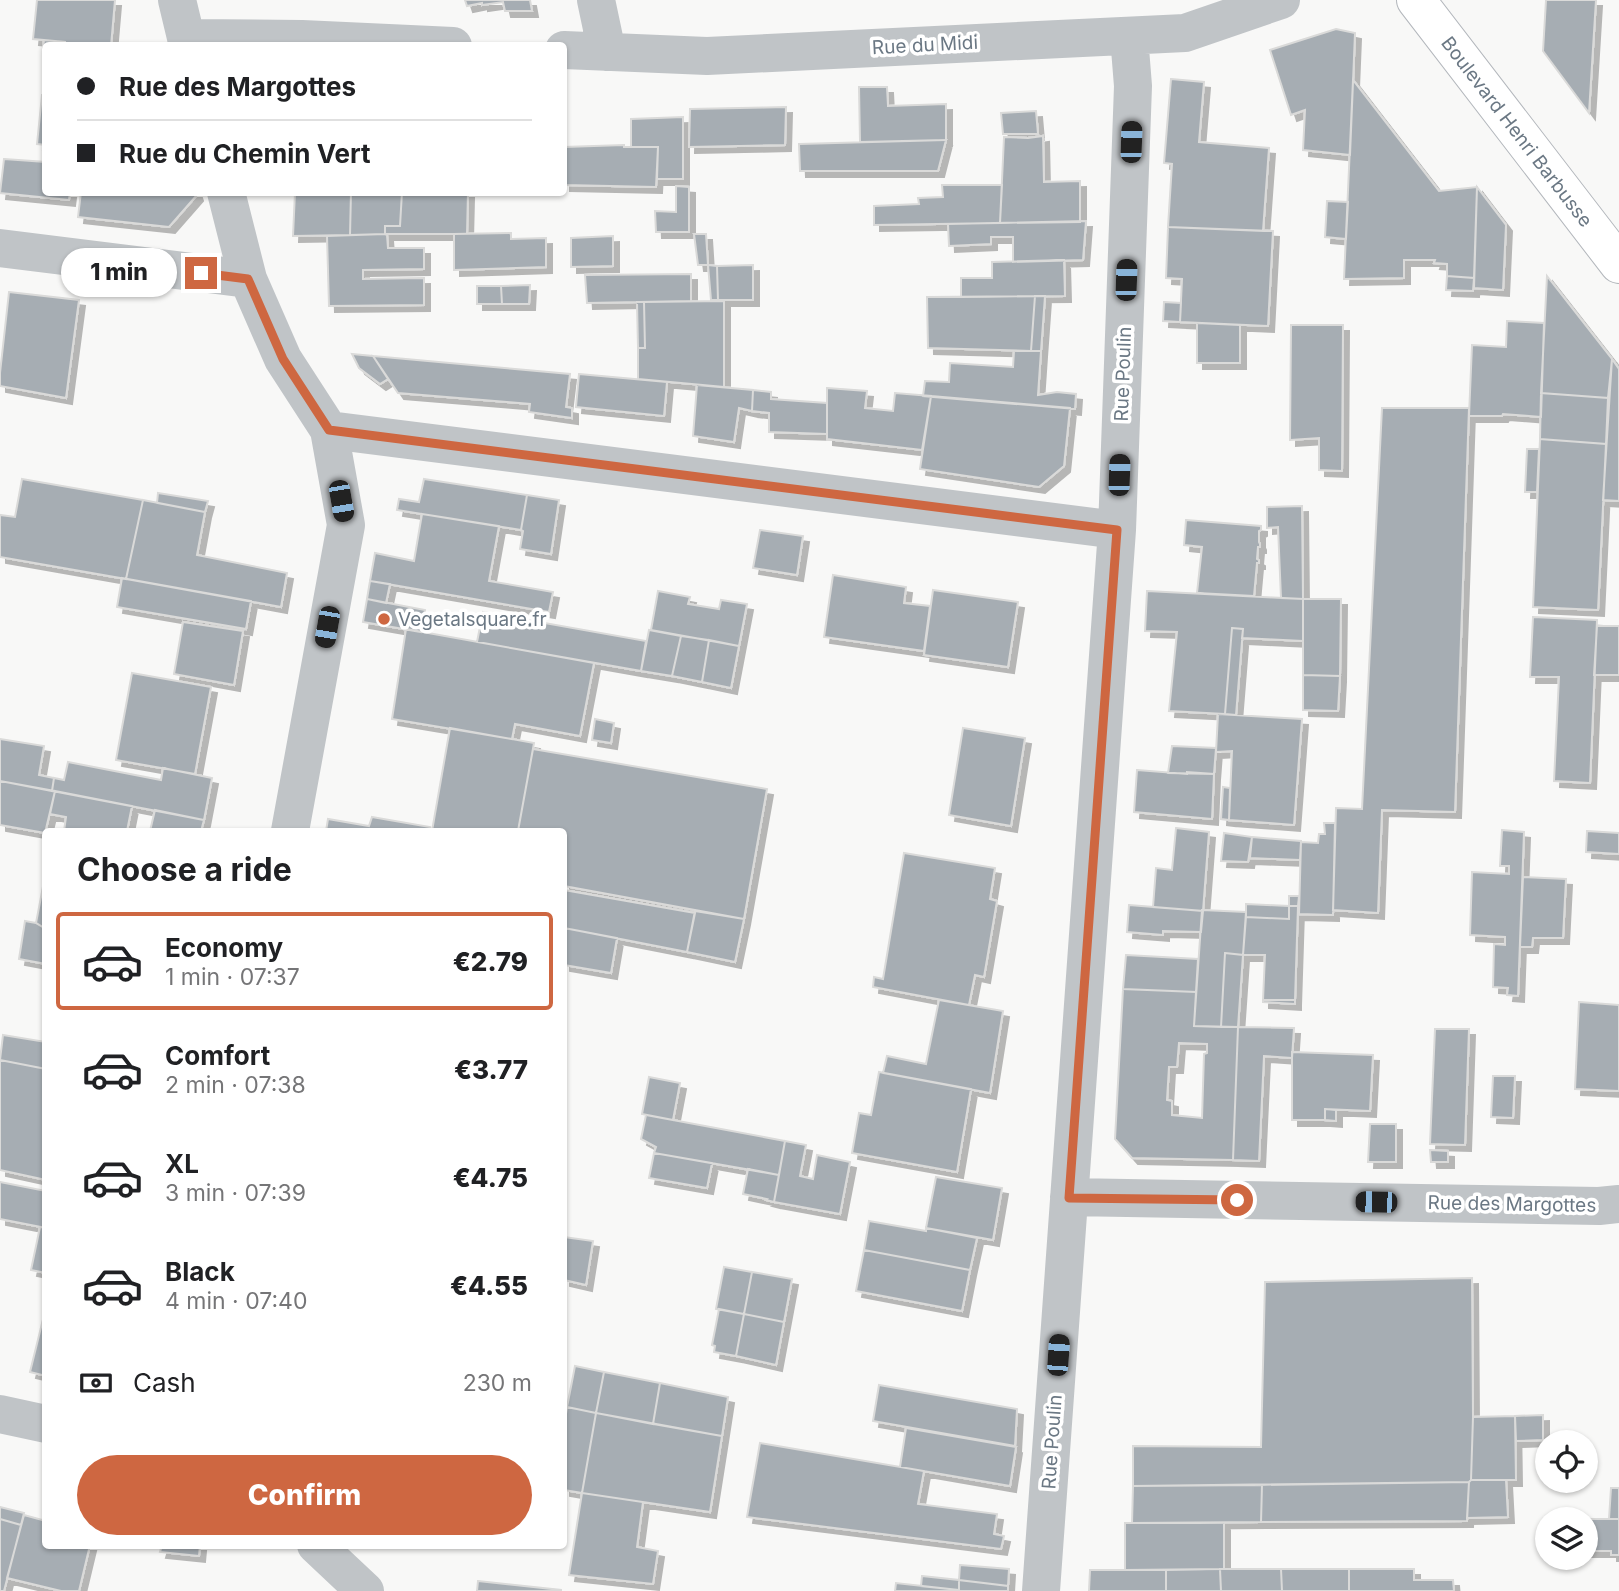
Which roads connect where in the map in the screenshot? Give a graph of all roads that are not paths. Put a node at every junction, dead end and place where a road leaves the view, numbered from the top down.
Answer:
1 (177, 0) edge
2 (596, 0) edge
3 (1281, 0) edge
4 (1416, 0) edge
5 (1129, 36) junction
6 (187, 42) edge
7 (367, 42) edge
8 (567, 50) edge
9 (607, 52) junction
10 (227, 196) edge
11 (0, 248) edge
12 (1619, 264) edge
13 (248, 279) junction
14 (329, 430) junction
15 (1117, 530) junction
16 (291, 828) edge
17 (1069, 1198) junction
18 (1619, 1204) edge
19 (0, 1414) edge
20 (42, 1423) edge
21 (320, 1549) edge
22 (365, 1591) edge
23 (1041, 1591) edge

1 - 6 street
2 - 9 street
3 - 5 street, Rue du Midi
4 - 12 main road, Boulevard Henri Barbusse
5 - 9 street, Rue du Midi
5 - 15 street, Rue Poulin
6 - 7 street
8 - 9 street, Rue du Midi
10 - 13 street
11 - 13 street
13 - 14 street
14 - 15 street
14 - 16 street
15 - 17 street, Rue Poulin
17 - 18 street, Rue des Margottes
17 - 23 street, Rue Poulin
19 - 20 street
21 - 22 street

